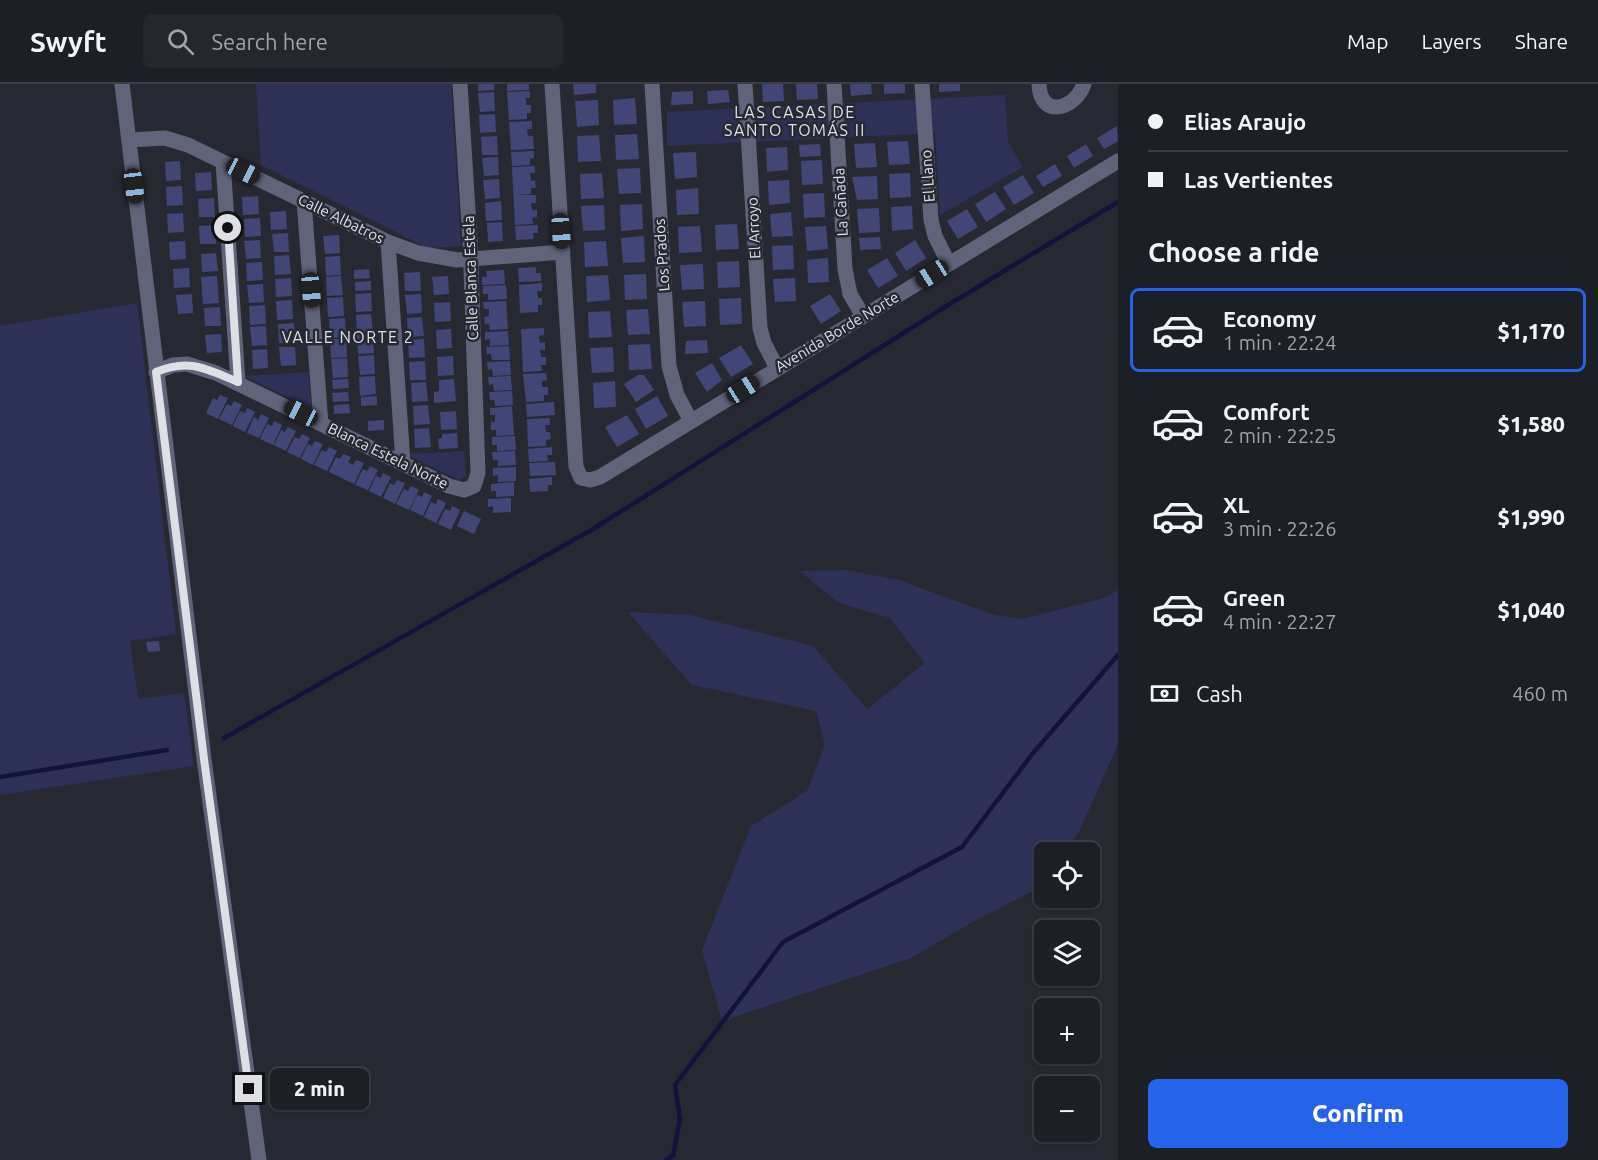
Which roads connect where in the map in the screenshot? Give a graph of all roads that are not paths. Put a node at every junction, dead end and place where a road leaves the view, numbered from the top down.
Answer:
1 (122, 84) edge
2 (460, 84) edge
3 (552, 84) edge
4 (652, 84) edge
5 (745, 84) edge
6 (834, 84) edge
7 (922, 84) edge
8 (1039, 84) edge
9 (1084, 84) edge
10 (129, 140) junction
11 (1118, 161) edge
12 (223, 162) junction
13 (304, 201) junction
14 (388, 242) junction
15 (563, 252) junction
16 (470, 259) junction
17 (949, 264) junction
18 (863, 316) junction
19 (777, 368) junction
20 (156, 372) junction
21 (238, 382) junction
22 (691, 421) junction
23 (321, 424) junction
24 (403, 462) junction
25 (478, 472) joint
26 (259, 1160) edge

1 - 10 street
2 - 16 street, Calle Blanca Estela
3 - 15 street
4 - 22 street, Los Prados
5 - 19 street, El Arroyo
6 - 18 street, La Cañada
7 - 17 street, El Llano
8 - 9 street
10 - 12 street, Calle Albatros
10 - 20 street
11 - 17 street, Avenida Borde Norte
12 - 13 street, Calle Albatros
12 - 21 street
13 - 14 street, Calle Albatros
13 - 23 street
14 - 16 street, Calle Albatros
14 - 24 street
15 - 16 street, Calle Albatros
15 - 22 street, Avenida Borde Norte
16 - 25 street, Calle Blanca Estela
17 - 18 street, Avenida Borde Norte
18 - 19 street, Avenida Borde Norte
19 - 22 street, Avenida Borde Norte
20 - 21 street, Blanca Estela Norte
20 - 26 street
21 - 23 street, Blanca Estela Norte
23 - 24 street, Blanca Estela Norte
24 - 25 street, Blanca Estela Norte

